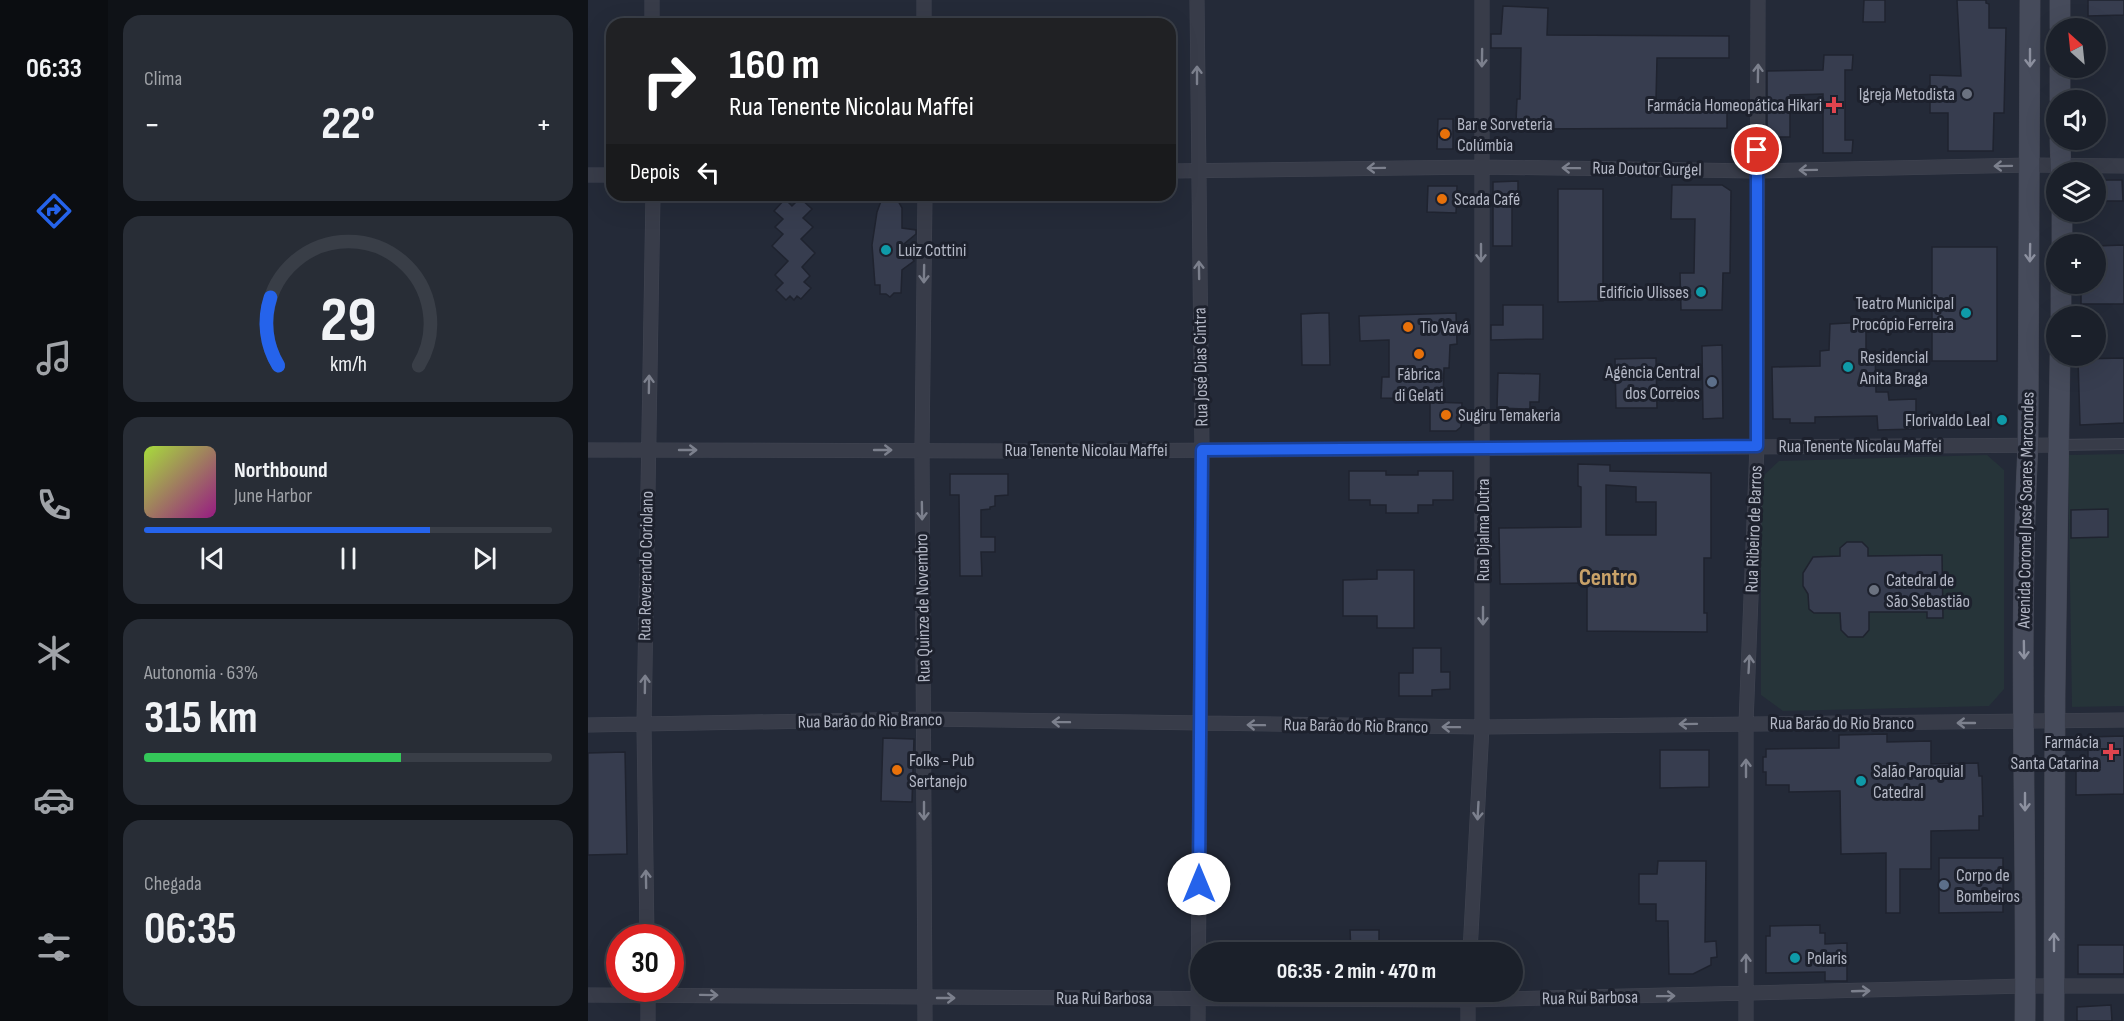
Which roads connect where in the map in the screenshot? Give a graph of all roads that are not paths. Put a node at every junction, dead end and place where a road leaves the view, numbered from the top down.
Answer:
1 (652, 0) edge
2 (924, 0) edge
3 (1197, 0) edge
4 (1482, 0) edge
5 (1758, 0) edge
6 (2030, 0) edge
7 (2060, 0) edge
8 (652, 18) edge
9 (924, 18) edge
10 (2060, 18) edge
11 (2029, 165) junction
12 (1481, 166) junction
13 (2124, 166) edge
14 (2046, 167) edge
15 (2106, 167) edge
16 (1198, 170) junction
17 (1176, 171) edge
18 (1757, 171) junction
19 (588, 175) edge
20 (606, 175) edge
21 (653, 201) edge
22 (925, 201) edge
23 (2060, 366) edge
24 (2124, 444) edge
25 (2028, 445) junction
26 (2059, 445) junction
27 (1757, 446) junction
28 (1483, 449) junction
29 (588, 450) edge
30 (647, 450) junction
31 (922, 450) junction
32 (1202, 450) junction
33 (924, 719) junction
34 (2124, 720) edge
35 (2055, 721) junction
36 (1746, 723) junction
37 (2025, 723) junction
38 (1200, 724) junction
39 (588, 725) edge
40 (644, 726) junction
41 (1482, 727) junction
42 (647, 924) edge
43 (1198, 942) edge
44 (1471, 942) edge
45 (2025, 986) junction
46 (2054, 986) junction
47 (2124, 986) edge
48 (684, 993) edge
49 (606, 994) edge
50 (1746, 994) junction
51 (588, 995) edge
52 (1523, 996) edge
53 (925, 998) junction
54 (1190, 998) edge
55 (648, 1002) edge
56 (1198, 1002) edge
57 (1468, 1002) edge
58 (648, 1021) edge
59 (925, 1021) edge
60 (1198, 1021) edge
61 (1468, 1021) edge
62 (1746, 1021) edge
63 (2025, 1021) edge
64 (2054, 1021) edge

1 - 8 street
2 - 9 street
16 -> 3 street, Rua José Dias Cintra
4 -> 12 street, Rua Djalma Dutra
18 -> 5 street, Rua Ribeiro de Barros
6 -> 11 main road, Avenida Coronel José Soares Marcondes
7 - 10 main road
11 - 14 street, Rua Doutor Gurgel
11 -> 18 street, Rua Doutor Gurgel
11 -> 25 main road, Avenida Coronel José Soares Marcondes
12 -> 16 street, Rua Doutor Gurgel
18 -> 12 street, Rua Doutor Gurgel
12 -> 28 street, Rua Djalma Dutra
13 - 15 street, Rua Doutor Gurgel
16 - 17 street, Rua Doutor Gurgel
32 -> 16 street, Rua José Dias Cintra
18 - 27 street, Rua Ribeiro de Barros
19 - 20 street
30 -> 21 street, Rua Reverendo Coriolano
22 -> 31 street, Rua Quinze de Novembro
23 - 26 main road, Avenida Coronel José Soares Marcondes
24 - 26 street, Rua Tenente Nicolau Maffei
25 - 26 street, Rua Tenente Nicolau Maffei
25 - 27 street, Rua Tenente Nicolau Maffei
25 -> 37 main road, Avenida Coronel José Soares Marcondes
26 - 35 main road, Avenida Coronel José Soares Marcondes
27 - 28 street, Rua Tenente Nicolau Maffei
36 -> 27 street, Rua Ribeiro de Barros
28 - 32 street, Rua Tenente Nicolau Maffei
28 -> 41 street, Rua Djalma Dutra
29 - 30 street, Rua Tenente Nicolau Maffei
30 -> 31 street, Rua Tenente Nicolau Maffei
40 -> 30 street, Rua Reverendo Coriolano
31 - 32 street, Rua Tenente Nicolau Maffei
31 -> 33 street, Rua Quinze de Novembro
32 - 38 street, Rua José Dias Cintra
38 -> 33 street, Rua Barão do Rio Branco
33 - 40 street, Rua Barão do Rio Branco
33 -> 53 street, Rua Quinze de Novembro
34 - 35 street, Rua Barão do Rio Branco
35 - 37 street, Rua Barão do Rio Branco
46 -> 35 main road, Avenida Coronel José Soares Marcondes
37 -> 36 street, Rua Barão do Rio Branco
36 -> 41 street, Rua Barão do Rio Branco
50 -> 36 street, Rua Ribeiro de Barros
37 -> 45 main road, Avenida Coronel José Soares Marcondes
41 -> 38 street, Rua Barão do Rio Branco
38 - 43 street, Rua José Dias Cintra
39 - 40 street, Rua Barão do Rio Branco
42 -> 40 street, Rua Reverendo Coriolano
41 -> 44 street, Rua Djalma Dutra
45 - 46 street, Rua Rui Barbosa
50 -> 45 street, Rua Rui Barbosa
45 - 63 main road, Avenida Coronel José Soares Marcondes
46 - 47 street, Rua Rui Barbosa
46 - 64 main road, Avenida Coronel José Soares Marcondes
48 -> 53 street, Rua Rui Barbosa
49 - 51 street, Rua Rui Barbosa
52 -> 50 street, Rua Rui Barbosa
50 - 62 street, Rua Ribeiro de Barros
53 -> 54 street, Rua Rui Barbosa
53 - 59 street, Rua Quinze de Novembro
55 - 58 street
56 - 60 street, Rua José Dias Cintra
57 - 61 street

